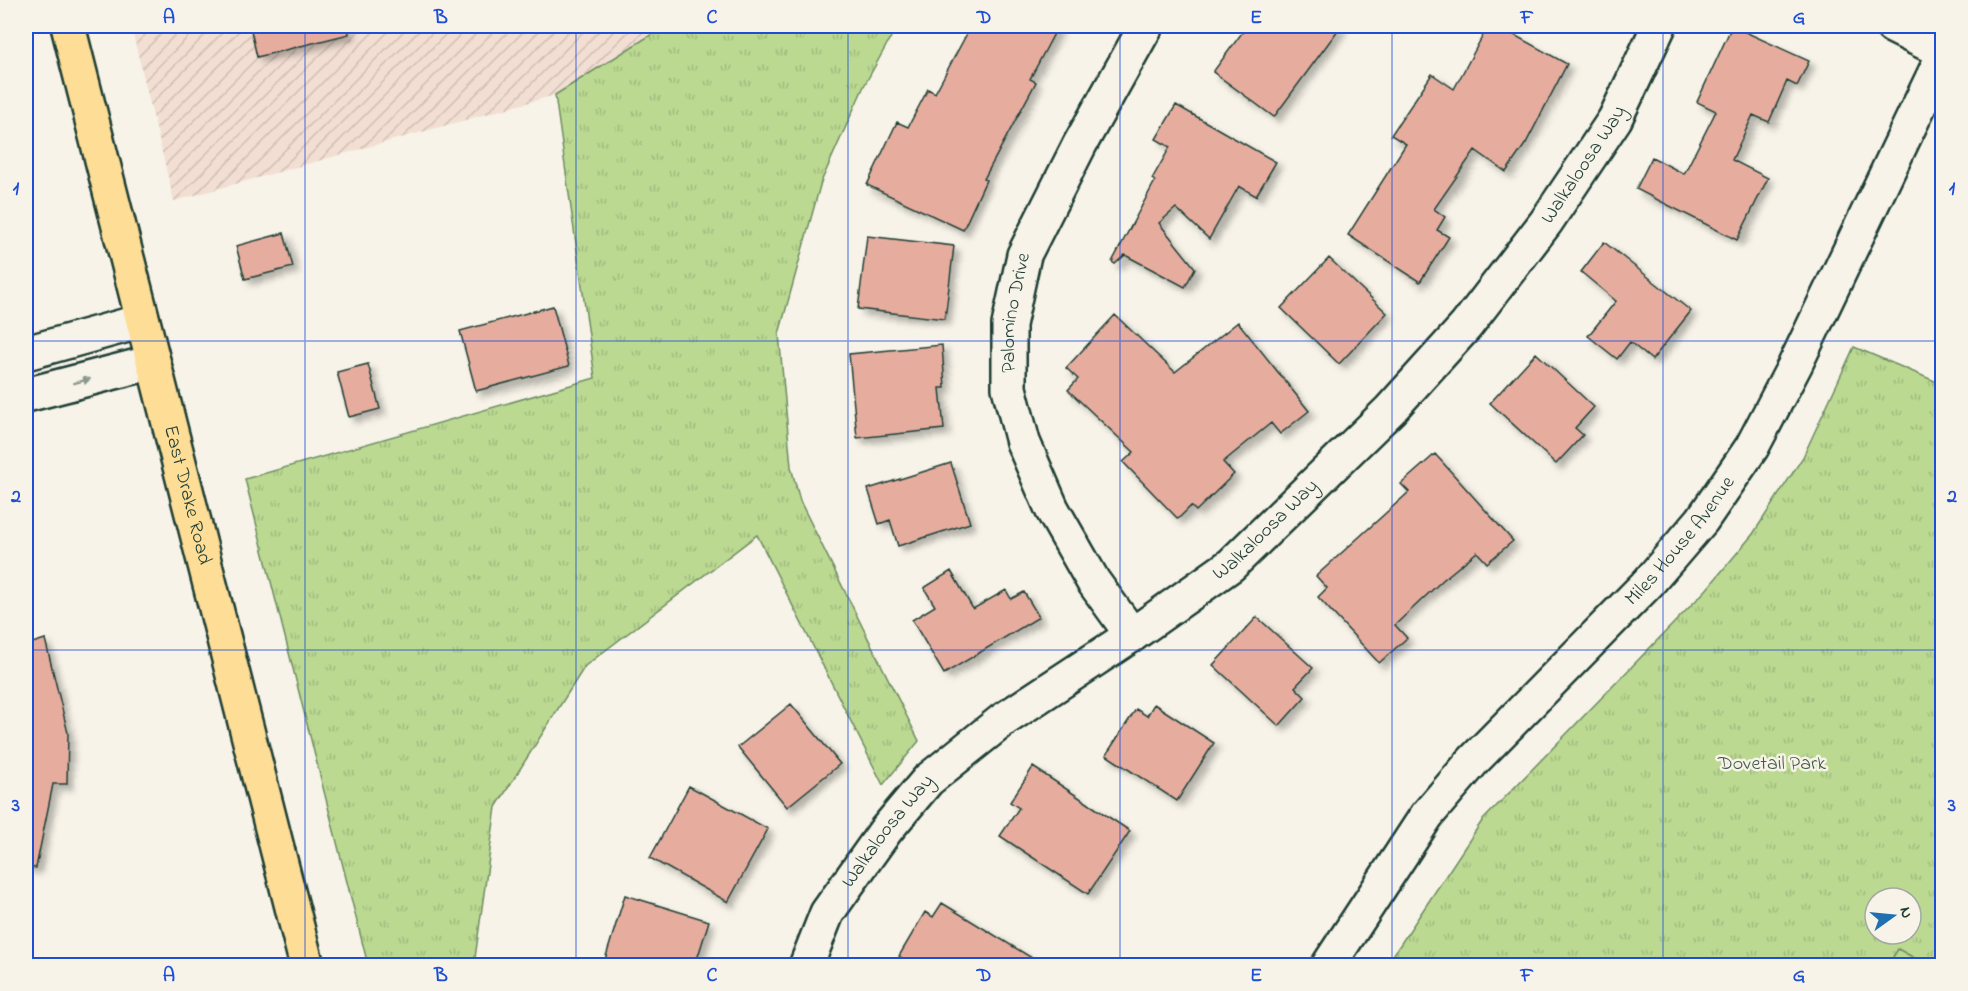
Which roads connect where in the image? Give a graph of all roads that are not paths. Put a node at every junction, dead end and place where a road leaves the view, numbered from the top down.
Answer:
1 (68, 26) edge
2 (1146, 26) edge
3 (1659, 26) edge
4 (1892, 26) edge
5 (1942, 51) edge
6 (1942, 58) edge
7 (142, 321) junction
8 (26, 353) edge
9 (153, 362) junction
10 (26, 395) edge
11 (1132, 635) junction
12 (307, 966) edge
13 (806, 966) edge
14 (1328, 966) edge

1 - 7 main road, East Drake Road
2 - 11 street, Palomino Drive
3 - 11 street, Walkaloosa Way
4 - 5 street
6 - 14 street, Miles House Avenue
7 - 8 street
7 - 9 main road, East Drake Road
10 -> 9 street
9 - 12 main road, East Drake Road
11 - 13 street, Walkaloosa Way

